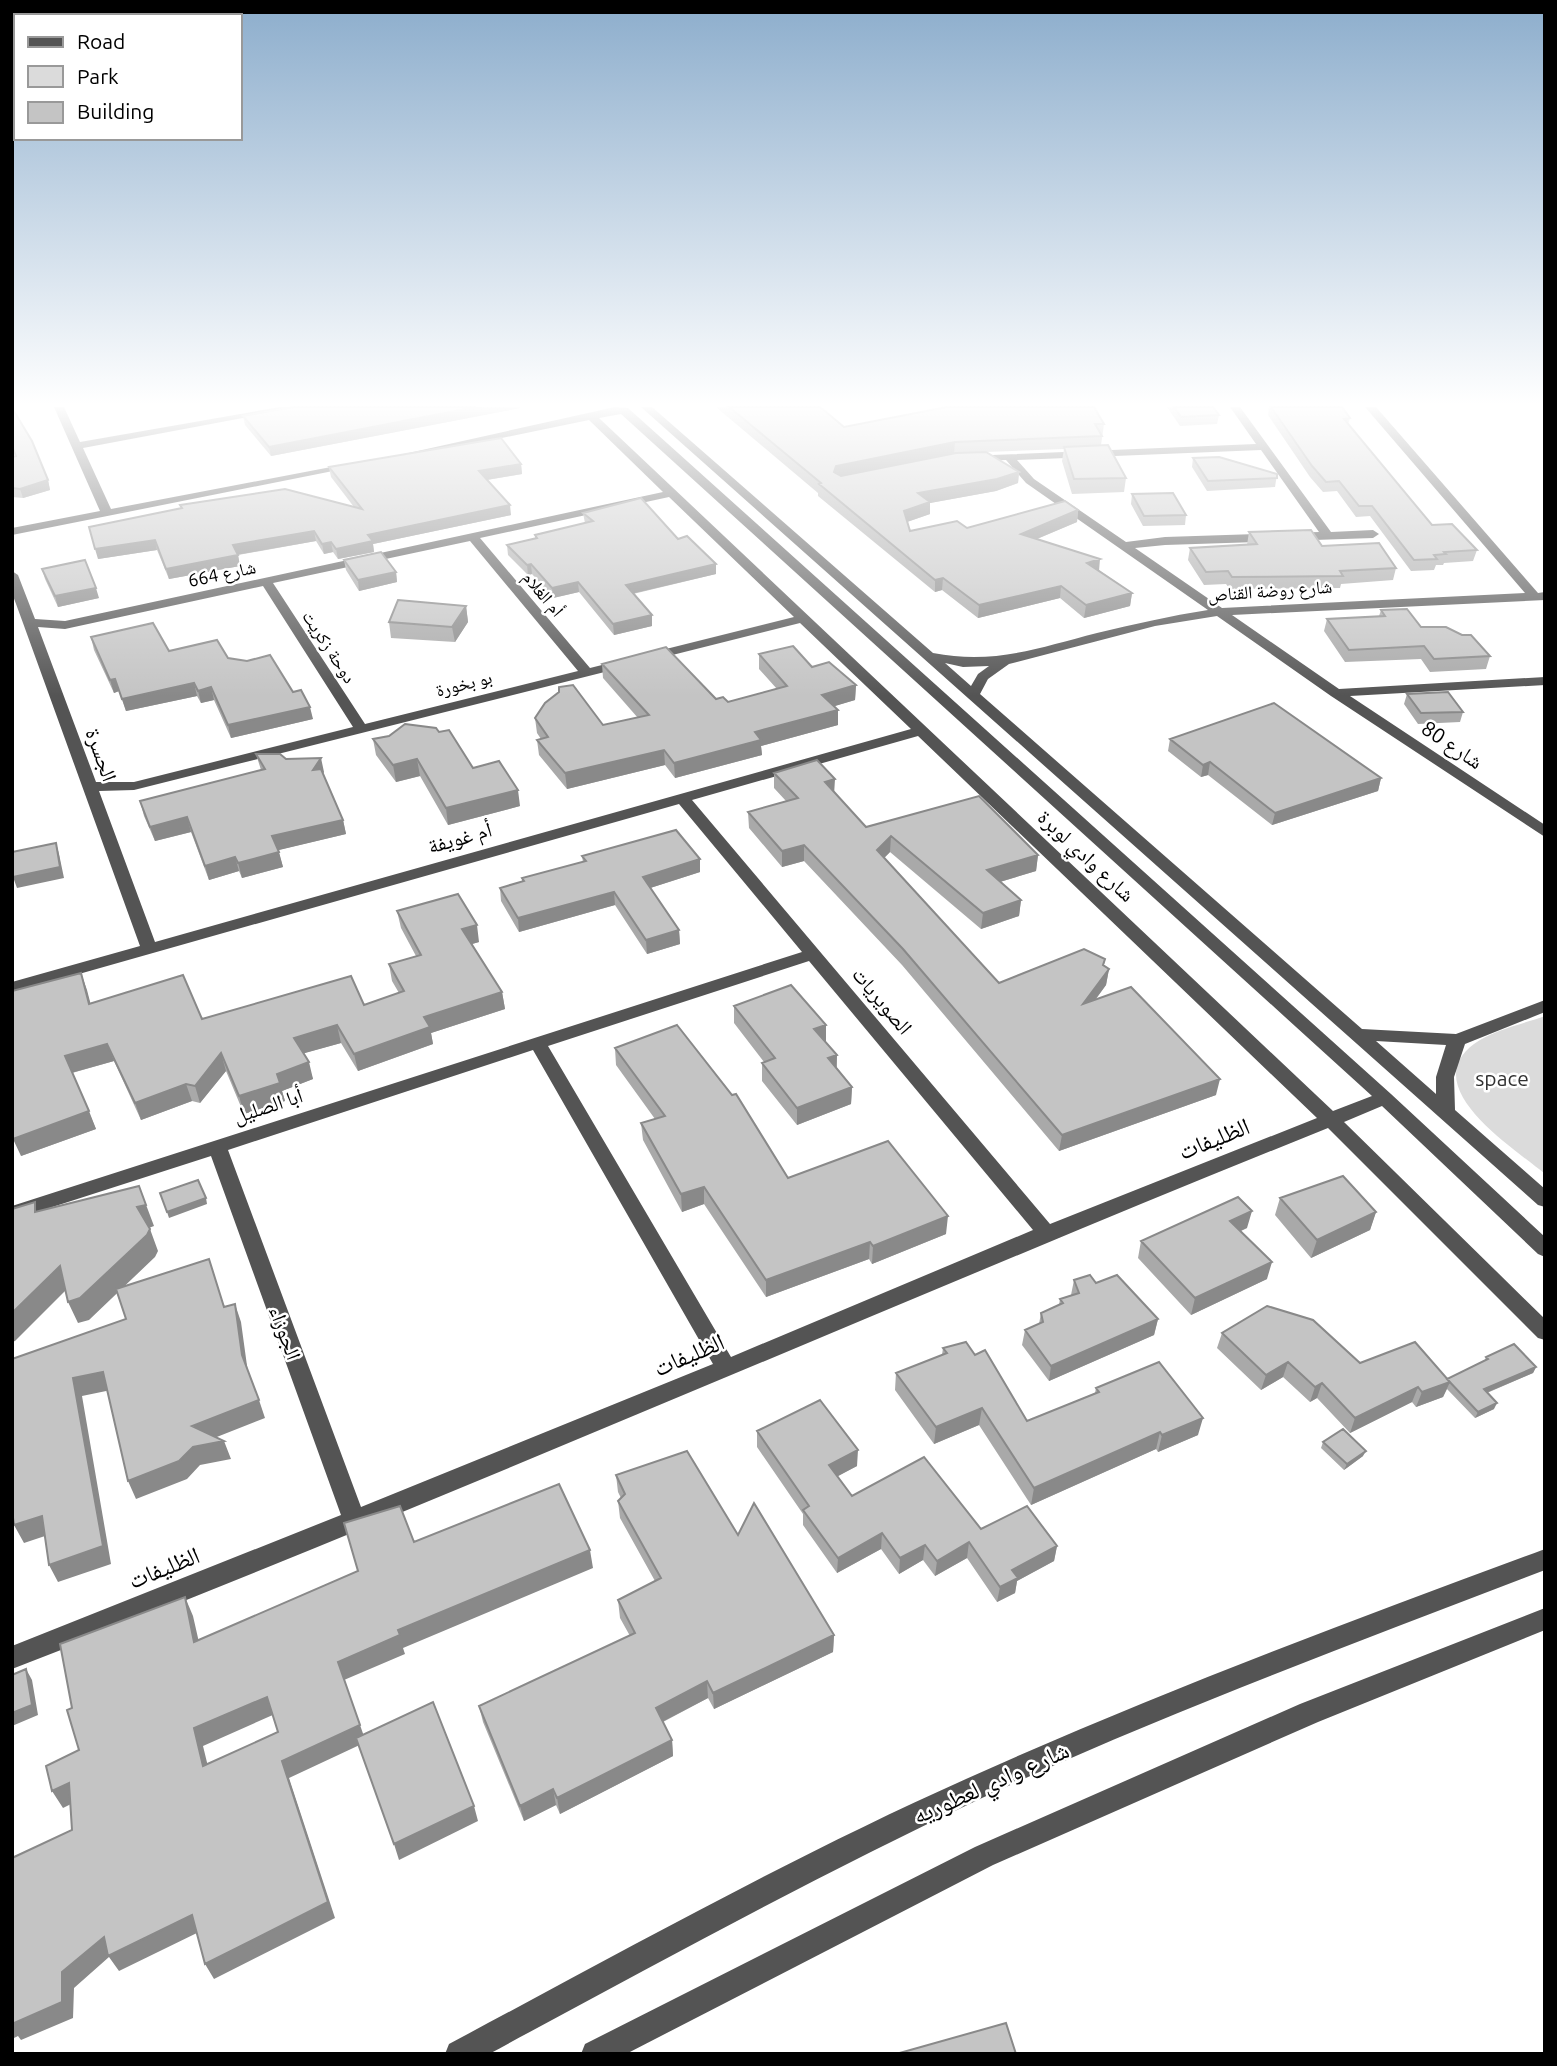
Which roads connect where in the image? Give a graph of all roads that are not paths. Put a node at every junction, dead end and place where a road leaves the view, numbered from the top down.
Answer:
1 (103, 503) edge
2 (156, 503) edge
3 (625, 503) edge
4 (683, 503) edge
5 (727, 503) edge
6 (755, 503) edge
7 (1063, 503) edge
8 (1305, 503) edge
9 (1456, 503) edge
10 (107, 513) junction
11 (12, 532) edge
12 (1373, 534) dead end
13 (1327, 535) junction
14 (473, 537) junction
15 (1126, 547) junction
16 (12, 575) edge
17 (267, 583) junction
18 (1539, 596) edge
19 (1218, 612) junction
20 (802, 619) junction
21 (30, 623) junction
22 (65, 625) junction
23 (37, 641) junction
24 (924, 654) junction
25 (1004, 662) junction
26 (586, 672) junction
27 (1545, 681) edge
28 (1336, 693) junction
29 (972, 696) junction
30 (362, 730) junction
31 (921, 730) junction
32 (134, 786) junction
33 (91, 787) junction
34 (682, 798) junction
35 (97, 806) junction
36 (1545, 832) edge
37 (150, 950) junction
38 (812, 954) junction
39 (12, 988) edge
40 (1545, 1006) edge
41 (1355, 1034) junction
42 (1457, 1040) junction
43 (538, 1043) junction
44 (1385, 1098) junction
45 (1446, 1113) junction
46 (1332, 1121) junction
47 (218, 1146) junction
48 (1545, 1200) edge
49 (12, 1213) edge
50 (1047, 1233) junction
51 (1545, 1250) edge
52 (1545, 1332) edge
53 (726, 1367) junction
54 (354, 1520) junction
55 (1545, 1559) edge
56 (1545, 1619) edge
57 (12, 1658) edge
58 (459, 2054) edge
59 (595, 2054) edge

1 - 10 street
2 - 10 street
3 - 14 street, شارع 664
4 - 20 street, شارع وادي لوبرة
5 - 44 street, شارع وادي لوبرة
6 - 24 street, شارع وادي لوبرة
7 - 15 street, شارع 80
8 - 13 street
9 - 18 street
10 - 11 street
12 - 13 street
13 - 15 street
14 - 17 street, شارع 664
14 - 26 street, أم الغلام
15 - 19 street, شارع 80
16 - 21 street, الجسرة
17 - 22 street, شارع 664
17 - 30 street, دوحة زكريت
18 - 19 street, شارع روضة القناص
19 - 25 street, شارع روضة القناص
19 - 28 street, شارع 80
20 - 26 street, بو بخورة
20 - 31 street, شارع وادي لوبرة
21 - 22 street, شارع 664
21 - 23 street, الجسرة
22 - 23 street, شارع 664
23 - 33 street, الجسرة
24 - 25 street, شارع روضة القناص
24 - 29 street, شارع وادي لوبرة
25 - 29 street, شارع روضة القناص
26 - 30 street, بو بخورة
27 - 28 street, شارع 80
28 - 36 street, شارع 80
29 - 41 street, شارع وادي لوبرة
30 - 32 street, بو بخورة
31 - 34 street, أم غويفة
31 - 46 street, شارع وادي لوبرة
32 - 33 street, بو بخورة
32 - 35 street, بو بخورة
33 - 35 street, الجسرة
34 - 37 street, أم غويفة
34 - 38 street, الصويريات
35 - 37 street, الجسرة
37 - 39 street, أم غويفة
38 - 43 street, أبا الصليل
38 - 50 street, الصويريات
40 - 42 street
41 - 42 street
41 - 45 street, شارع وادي لوبرة
42 - 45 street
43 - 47 street, أبا الصليل
43 - 53 street
44 - 46 street, الظليفات
44 - 51 street, شارع وادي لوبرة
45 - 48 street, شارع وادي لوبرة
46 - 50 street, الظليفات
46 - 52 street, شارع وادي لوبرة
47 - 49 street, أبا الصليل
47 - 54 street, الجوزاء
50 - 53 street, الظليفات
53 - 54 street, الظليفات
54 - 57 street, الظليفات
55 - 58 street, شارع وادي لعطوريه
56 - 59 street

